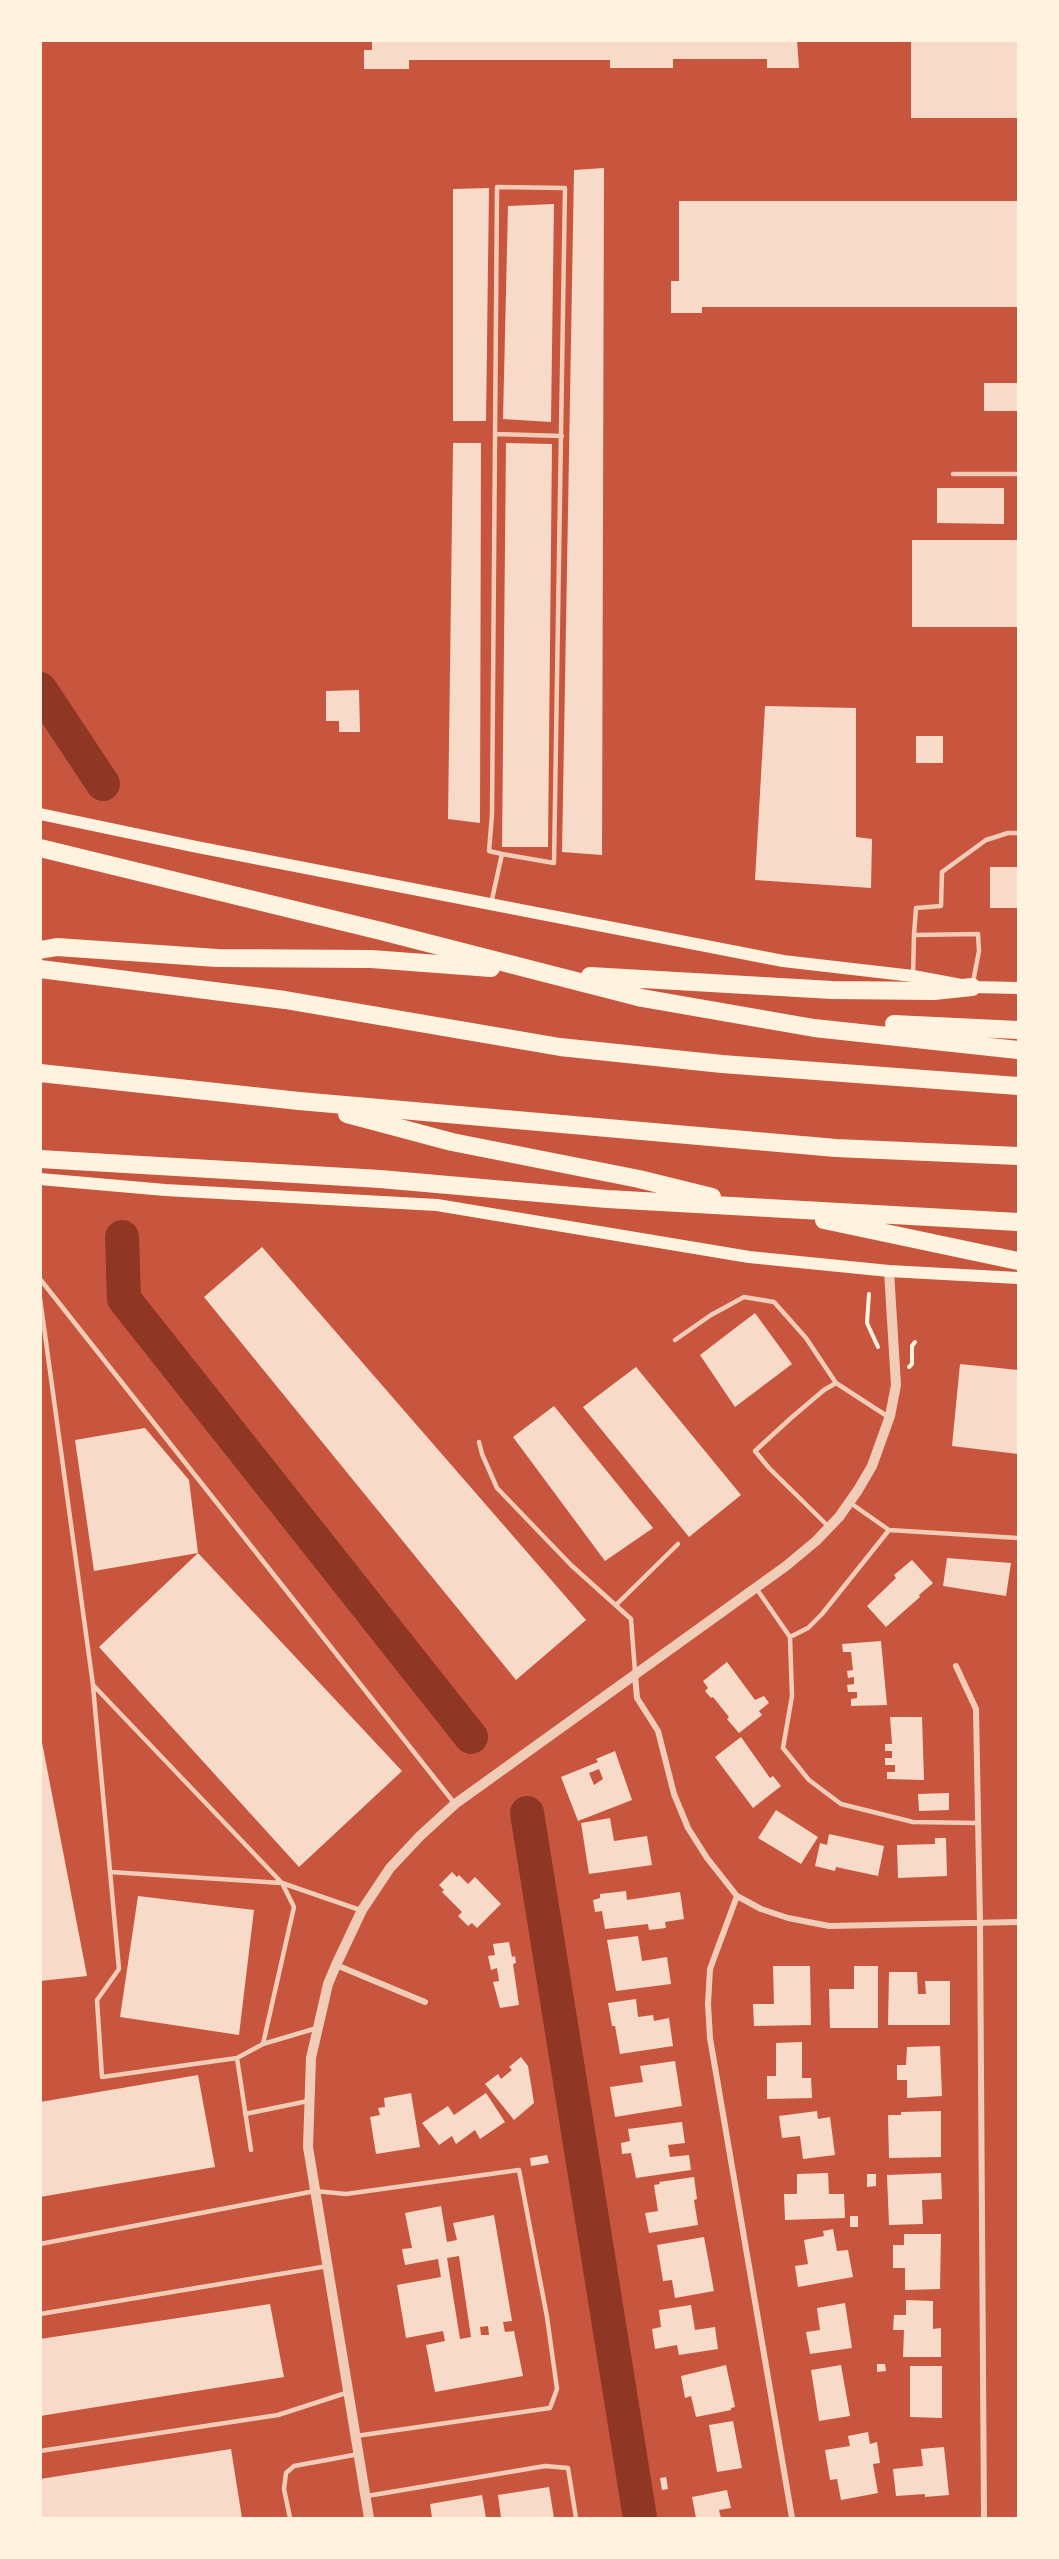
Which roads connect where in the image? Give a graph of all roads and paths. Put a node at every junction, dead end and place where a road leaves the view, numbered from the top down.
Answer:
1 (496, 434) junction
2 (562, 435) junction
3 (953, 474) dead end
4 (1018, 474) edge
5 (40, 814) edge
6 (1018, 833) edge
7 (40, 848) edge
8 (502, 854) junction
9 (491, 904) junction
10 (914, 935) junction
11 (40, 950) edge
12 (40, 969) edge
13 (913, 976) junction
14 (972, 987) junction
15 (1018, 988) edge
16 (752, 1017) junction
17 (1018, 1030) edge
18 (1018, 1050) edge
19 (40, 1073) edge
20 (1018, 1086) edge
21 (299, 1101) junction
22 (1018, 1156) edge
23 (40, 1159) edge
24 (40, 1179) edge
25 (1018, 1222) edge
26 (1018, 1261) edge
27 (889, 1272) junction
28 (1018, 1278) edge
29 (40, 1279) edge
30 (869, 1294) dead end
31 (40, 1298) edge
32 (867, 1323) dead end
33 (675, 1340) dead end
34 (836, 1383) junction
35 (890, 1418) junction
36 (479, 1442) dead end
37 (849, 1502) junction
38 (829, 1527) junction
39 (889, 1530) junction
40 (1018, 1538) edge
41 (678, 1544) dead end
42 (756, 1588) junction
43 (616, 1605) junction
44 (790, 1637) junction
45 (956, 1666) dead end
46 (635, 1675) junction
47 (93, 1685) junction
48 (454, 1804) junction
49 (978, 1823) junction
50 (110, 1872) junction
51 (282, 1883) junction
52 (737, 1896) junction
53 (362, 1910) junction
54 (1018, 1922) edge
55 (980, 1923) junction
56 (336, 1965) junction
57 (424, 2002) dead end
58 (317, 2028) junction
59 (263, 2044) junction
60 (237, 2058) junction
61 (308, 2101) junction
62 (245, 2114) junction
63 (251, 2150) dead end
64 (315, 2191) junction
65 (40, 2244) edge
66 (328, 2266) junction
67 (40, 2314) edge
68 (349, 2392) junction
69 (356, 2436) junction
70 (40, 2451) edge
71 (359, 2454) junction
72 (366, 2496) junction
73 (290, 2518) edge
74 (369, 2518) edge
75 (576, 2518) edge
76 (792, 2518) edge
77 (984, 2518) edge

1 - 2 lane
1 - 2 lane
1 - 8 lane
2 - 8 lane
3 - 4 lane
5 - 9 main road
6 - 10 lane
7 - 16 highway
8 - 9 lane
9 - 13 main road
10 - 13 lane
10 - 14 lane
11 - 14 highway
12 - 20 highway
13 - 14 main road
14 - 15 main road
16 - 17 highway
16 - 18 highway
19 - 21 highway
21 - 22 highway
21 - 26 highway
23 - 25 highway
24 - 27 main road
27 - 28 main road
27 - 35 street
29 - 48 lane
30 - 32 path
31 - 47 lane
33 - 34 lane
34 - 35 lane
34 - 38 lane
35 - 37 street
36 - 43 lane
37 - 38 street
37 - 39 lane
38 - 42 street
39 - 40 lane
39 - 44 lane
41 - 43 lane
42 - 44 lane
42 - 46 street
43 - 46 lane
44 - 49 lane
45 - 49 street
46 - 48 street
46 - 52 street
47 - 50 lane
47 - 51 lane
48 - 53 street
49 - 55 street
50 - 51 lane
50 - 60 lane
51 - 53 lane
51 - 59 lane
52 - 55 street
52 - 76 street
53 - 56 street
54 - 55 street
55 - 77 street
56 - 57 street
56 - 58 street
58 - 59 lane
58 - 61 street
59 - 60 lane
60 - 62 lane
61 - 62 lane
61 - 64 street
62 - 63 lane
64 - 65 lane
64 - 66 street
64 - 69 lane
66 - 67 lane
66 - 68 street
68 - 69 street
68 - 70 lane
69 - 71 street
71 - 72 street
71 - 73 lane
72 - 74 street
72 - 75 lane

